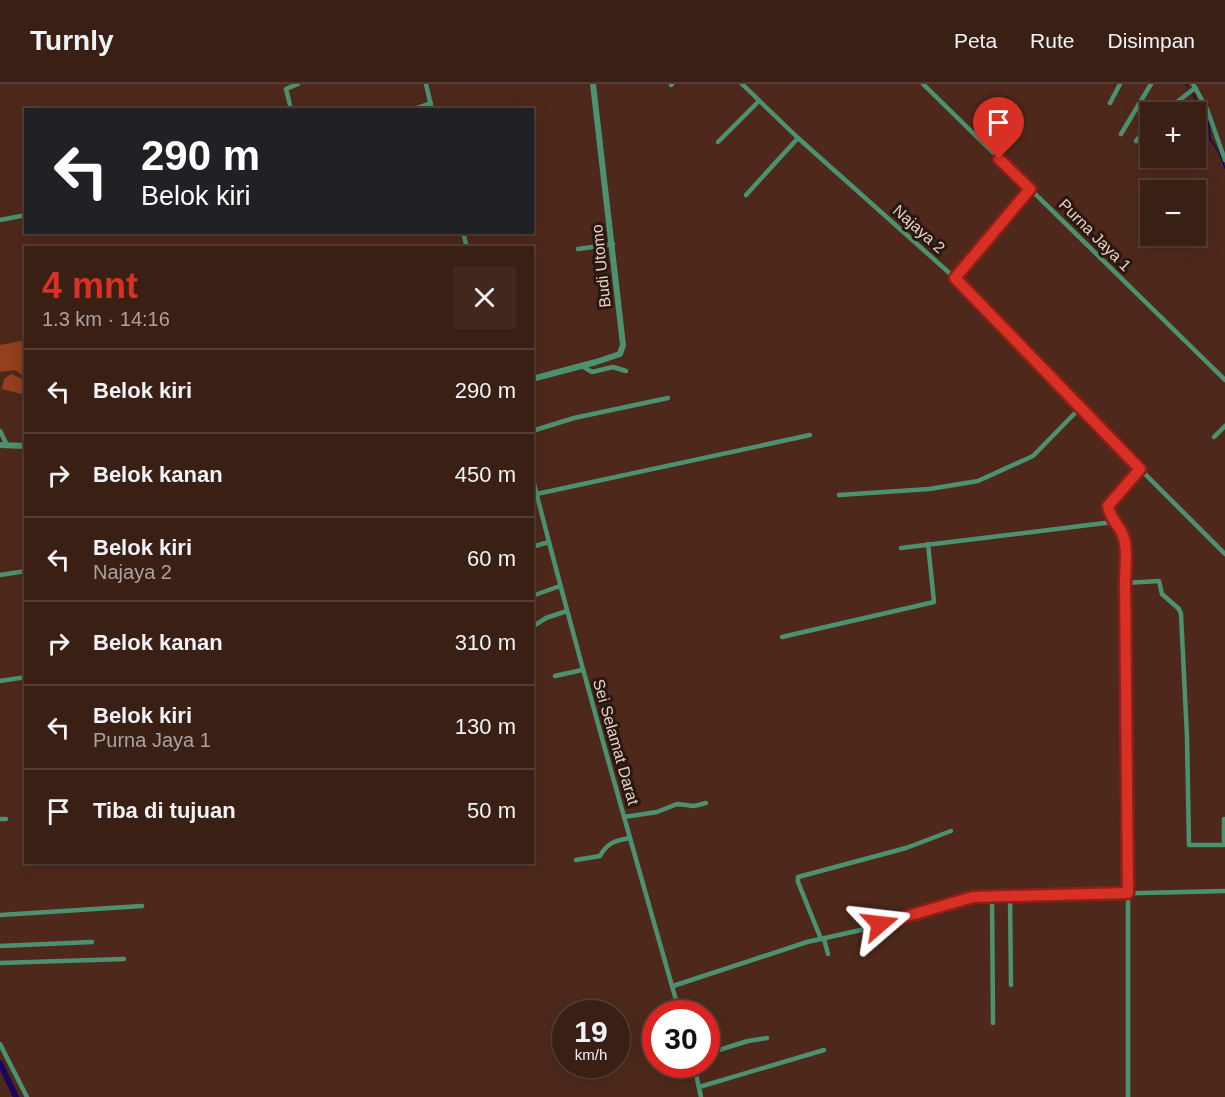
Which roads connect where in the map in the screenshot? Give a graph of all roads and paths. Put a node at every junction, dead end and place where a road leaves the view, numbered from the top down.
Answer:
1 (298, 84) edge
2 (426, 84) edge
3 (593, 84) edge
4 (742, 84) edge
5 (923, 84) edge
6 (1120, 84) edge
7 (1151, 84) edge
8 (1194, 86) edge
9 (759, 101) junction
10 (1176, 102) edge
11 (431, 103) junction
12 (1110, 103) dead end
13 (290, 105) dead end
14 (417, 108) edge
15 (432, 108) edge
16 (1121, 134) dead end
17 (1140, 136) edge
18 (798, 138) junction
19 (1136, 141) dead end
20 (718, 142) dead end
21 (1225, 160) edge
22 (1030, 189) junction
23 (746, 195) dead end
24 (24, 214) edge
25 (0, 220) edge
26 (613, 244) junction
27 (578, 249) dead end
28 (955, 278) junction
29 (582, 366) junction
30 (626, 371) dead end
31 (534, 378) edge
32 (1225, 380) edge
33 (668, 398) dead end
34 (1081, 407) junction
35 (1225, 426) edge
36 (0, 430) edge
37 (534, 430) edge
38 (810, 435) dead end
39 (1214, 437) dead end
40 (4, 445) edge
41 (24, 446) edge
42 (1140, 469) junction
43 (535, 495) edge
44 (839, 495) dead end
45 (1113, 522) junction
46 (549, 542) junction
47 (928, 544) junction
48 (534, 547) edge
49 (901, 548) dead end
50 (1225, 554) edge
51 (24, 571) edge
52 (0, 575) edge
53 (1125, 583) junction
54 (558, 586) junction
55 (534, 595) edge
56 (565, 612) junction
57 (534, 626) edge
58 (782, 637) dead end
59 (580, 670) junction
60 (555, 676) dead end
61 (24, 677) edge
62 (0, 681) edge
63 (706, 803) dead end
64 (624, 817) junction
65 (1224, 819) edge
66 (951, 831) dead end
67 (628, 838) junction
68 (576, 860) dead end
69 (1225, 891) edge
70 (1128, 893) junction
71 (992, 896) junction
72 (1010, 896) junction
73 (142, 906) dead end
74 (0, 915) edge
75 (822, 939) junction
76 (92, 942) dead end
77 (0, 946) edge
78 (828, 954) dead end
79 (124, 959) dead end
80 (0, 963) edge
81 (1011, 985) dead end
82 (673, 986) junction
83 (676, 1000) edge
84 (993, 1023) dead end
85 (767, 1038) dead end
86 (0, 1044) edge
87 (720, 1050) edge
88 (824, 1050) dead end
89 (697, 1078) edge
90 (699, 1087) junction
91 (27, 1097) edge
92 (701, 1097) edge
93 (1128, 1097) edge

1 - 13 street
2 - 11 street
3 - 26 street, Budi Utomo
4 - 9 street, Najaya 2
5 - 22 street, Purna Jaya 1
6 - 12 street
7 - 16 street
8 - 10 street
8 - 21 street
9 - 18 street, Najaya 2
9 - 20 street
11 - 14 street
11 - 15 street
17 - 19 street
18 - 23 street
18 - 28 street, Najaya 2
22 - 28 street
22 - 32 street, Purna Jaya 1
24 - 25 street
26 - 27 street
26 - 29 street, Budi Utomo
28 - 34 street, Najaya 2
29 - 30 street
29 - 31 street, Budi Utomo
33 - 37 street
34 - 42 street, Najaya 2
34 - 44 street
35 - 39 street
36 - 40 street
38 - 43 street
40 - 41 street
42 - 45 street
42 - 50 street, Najaya 2
43 - 46 street, Sei Selamat Darat
45 - 47 street
45 - 53 street
46 - 48 street
46 - 54 street, Sei Selamat Darat
47 - 49 street
47 - 58 street
51 - 52 street
53 - 65 street
53 - 70 street
54 - 55 street
54 - 56 street, Sei Selamat Darat
56 - 57 street
56 - 59 street, Sei Selamat Darat
59 - 60 street
59 - 64 street, Sei Selamat Darat
61 - 62 street
63 - 64 street
64 - 67 street, Sei Selamat Darat
66 - 75 street
67 - 68 street
67 - 82 street, Sei Selamat Darat
69 - 70 street
70 - 72 street
70 - 93 street
71 - 72 street
71 - 75 street
71 - 84 street
72 - 81 street
73 - 74 street
75 - 78 street
75 - 82 street
76 - 77 street
79 - 80 street
82 - 83 street, Sei Selamat Darat
85 - 87 street
86 - 91 street
88 - 90 street
89 - 90 street
90 - 92 street

